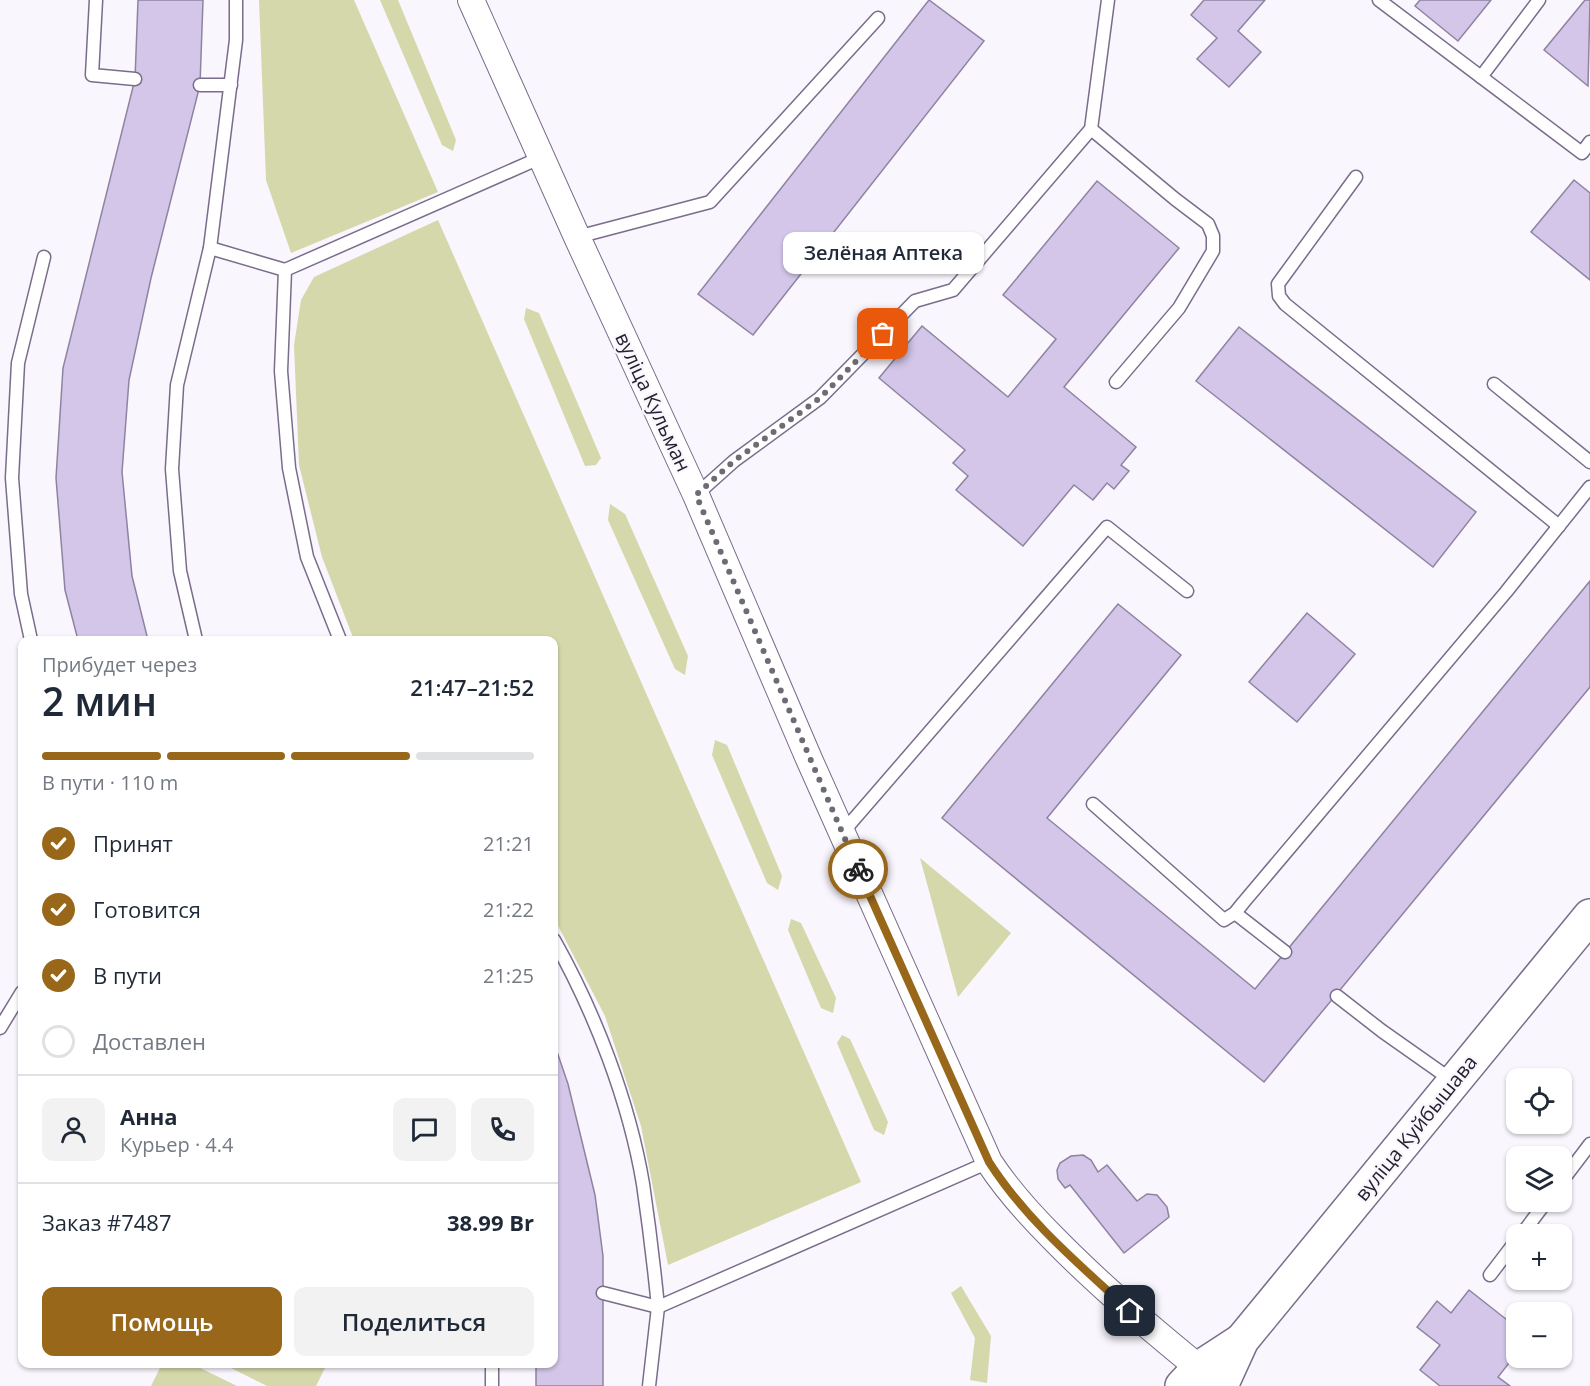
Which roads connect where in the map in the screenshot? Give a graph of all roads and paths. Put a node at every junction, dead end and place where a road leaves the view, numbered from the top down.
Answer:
1 (96, 0) edge
2 (236, 0) edge
3 (471, 0) edge
4 (1108, 0) edge
5 (1379, 0) edge
6 (1539, 0) edge
7 (878, 18) dead end
8 (1481, 77) junction
9 (135, 79) dead end
10 (200, 85) dead end
11 (231, 85) junction
12 (1091, 129) junction
13 (1590, 142) edge
14 (542, 157) junction
15 (1356, 177) dead end
16 (577, 237) junction
17 (210, 248) junction
18 (44, 257) dead end
19 (285, 270) junction
20 (1116, 382) dead end
21 (1494, 384) dead end
22 (1590, 462) edge
23 (1590, 488) edge
24 (696, 495) junction
25 (1559, 526) junction
26 (1187, 591) dead end
27 (30, 636) edge
28 (195, 636) edge
29 (338, 636) edge
30 (1093, 804) dead end
31 (842, 833) junction
32 (1235, 913) junction
33 (1587, 926) edge
34 (558, 947) edge
35 (1285, 952) dead end
36 (1337, 996) dead end
37 (18, 999) edge
38 (0, 1028) edge
39 (1454, 1082) junction
40 (1590, 1144) edge
41 (989, 1162) junction
42 (1572, 1168) edge
43 (1506, 1254) edge
44 (1490, 1275) dead end
45 (603, 1293) dead end
46 (657, 1307) junction
47 (492, 1368) edge
48 (1206, 1381) edge
49 (492, 1386) edge
50 (649, 1386) edge

1 - 9 lane
2 - 11 lane
3 - 14 street, вуліца Кульман
4 - 12 lane
5 - 8 lane
6 - 8 lane
7 - 16 lane
8 - 13 lane
10 - 11 lane
11 - 17 lane
12 - 20 lane
12 - 24 lane
14 - 16 street, вуліца Кульман
14 - 19 lane
15 - 25 lane
16 - 24 street, вуліца Кульман
17 - 19 lane
17 - 28 lane
18 - 27 lane
19 - 29 lane
21 - 22 lane
23 - 25 lane
24 - 31 street, вуліца Кульман
25 - 32 lane
26 - 31 lane
30 - 32 lane
31 - 41 street, вуліца Кульман
32 - 35 lane
33 - 39 main road, вуліца Куйбышава
34 - 46 lane
36 - 39 lane
37 - 38 lane
39 - 48 main road, вуліца Куйбышава
40 - 42 lane
41 - 46 lane
41 - 48 street, вуліца Кульман
43 - 44 lane
45 - 46 lane
46 - 50 lane
47 - 49 lane

